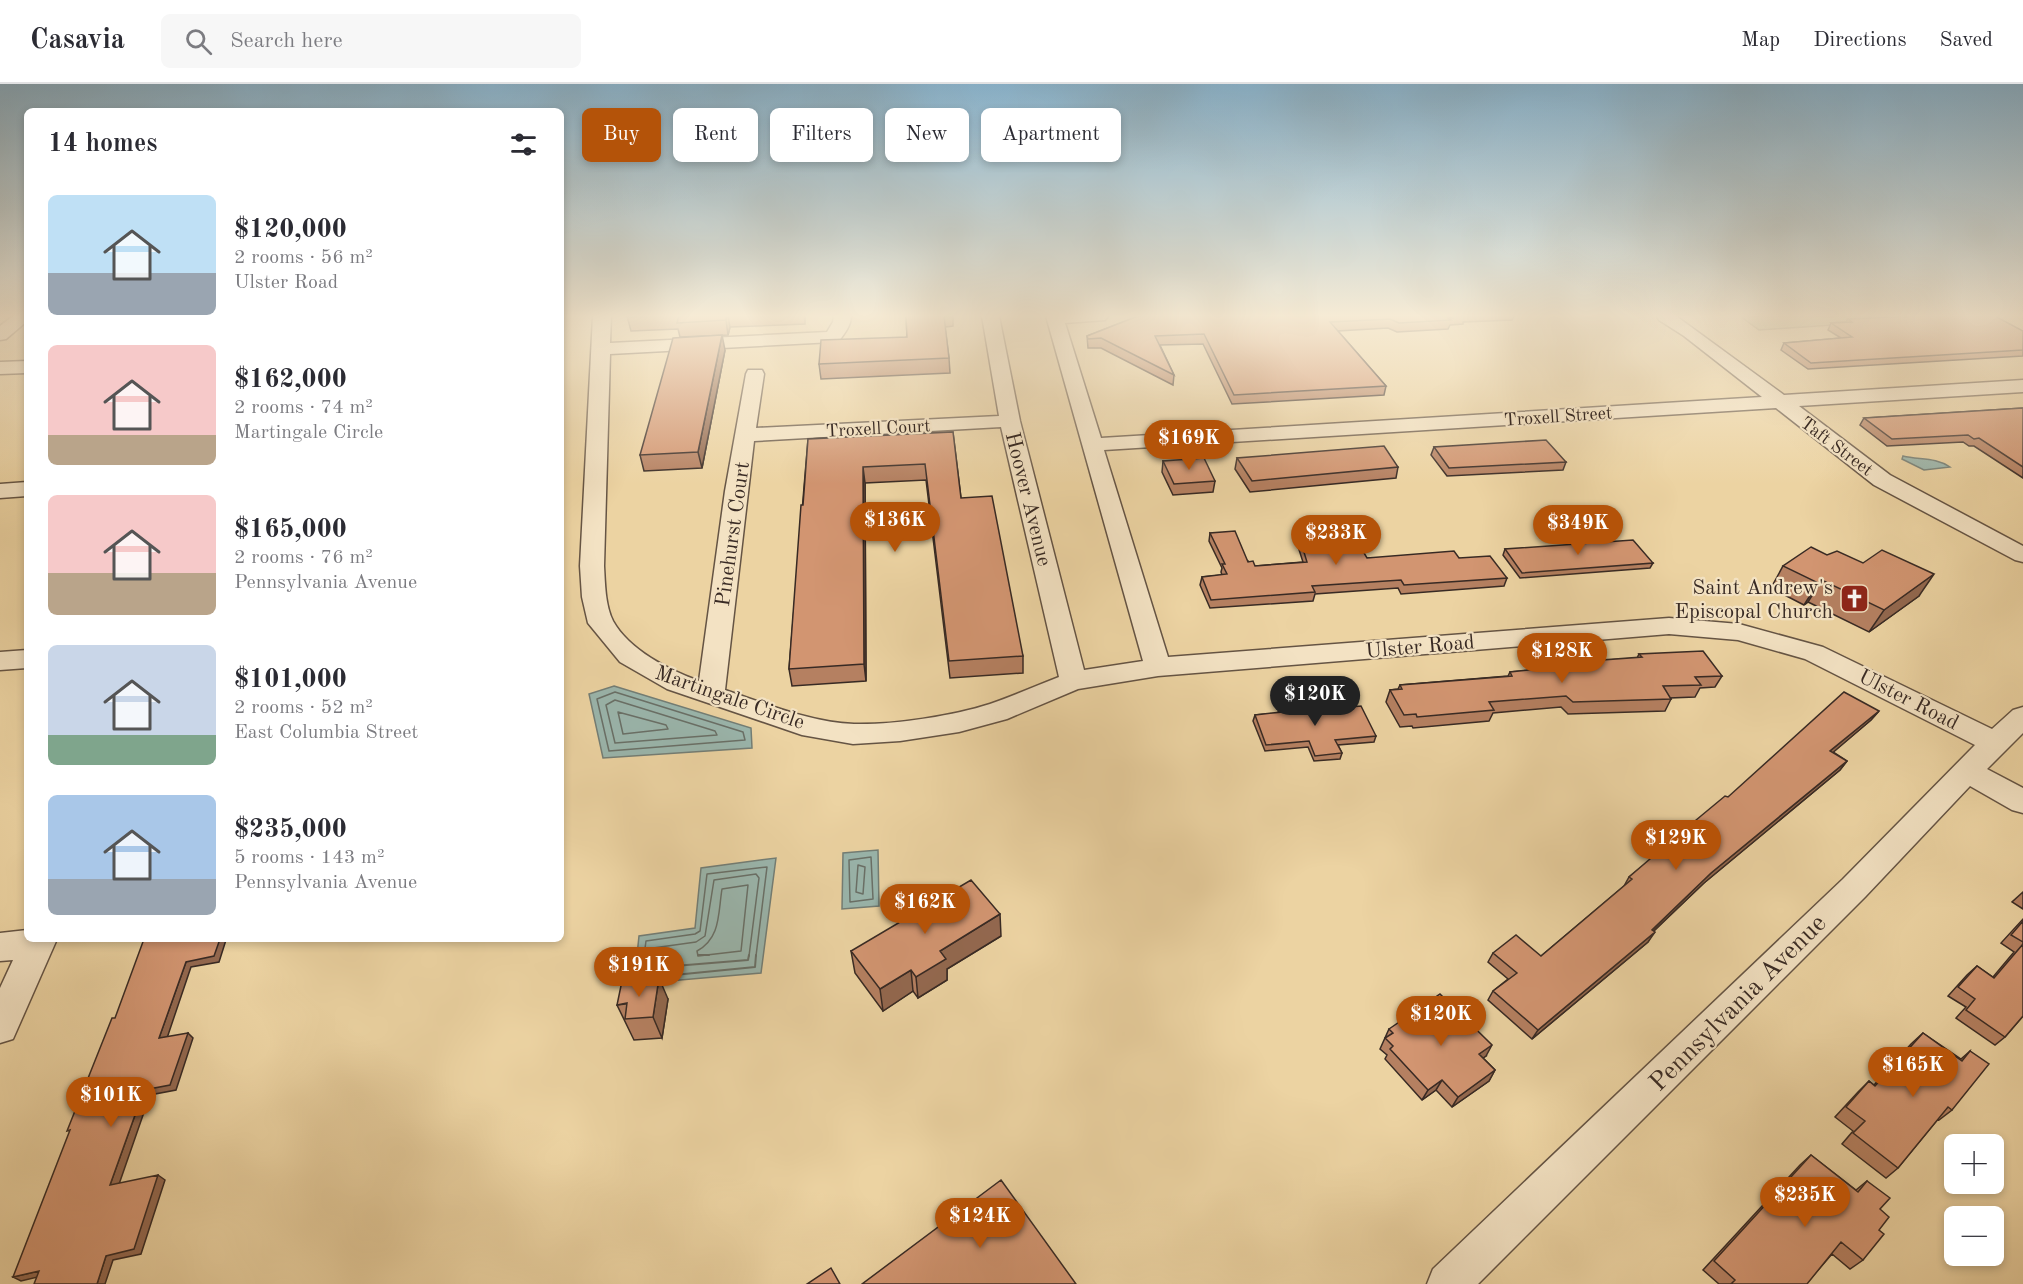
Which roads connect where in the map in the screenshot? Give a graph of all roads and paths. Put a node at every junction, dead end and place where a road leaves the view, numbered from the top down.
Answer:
1 (599, 372) edge
2 (1001, 372) edge
3 (1070, 372) edge
4 (1741, 372) edge
5 (755, 374) dead end
6 (2023, 386) edge
7 (1779, 402) junction
8 (1010, 421) junction
9 (746, 435) junction
10 (1092, 445) junction
11 (24, 489) edge
12 (0, 490) edge
13 (2023, 555) edge
14 (24, 659) edge
15 (0, 662) edge
16 (1158, 667) junction
17 (1073, 681) junction
18 (711, 694) junction
19 (2023, 717) edge
20 (1995, 743) junction
21 (1966, 771) junction
22 (2023, 802) edge
23 (32, 942) edge
24 (39, 942) edge
25 (0, 947) edge
26 (0, 1027) edge
27 (1448, 1284) edge

1 - 18 street, Martingale Circle
2 - 8 street, Hoover Avenue
3 - 10 street
4 - 7 street, Taft Street
5 - 9 street, Pinehurst Court
6 - 7 street, Troxell Street
7 - 10 street, Troxell Street
7 - 13 street, Taft Street
8 - 9 street, Troxell Court
8 - 17 street, Hoover Avenue
9 - 18 street, Pinehurst Court
10 - 16 street
11 - 12 street
14 - 15 street
16 - 17 street, Ulster Road
16 - 20 street, Ulster Road
17 - 18 street, Martingale Circle
19 - 20 street, Pennsylvania Avenue
20 - 21 street, Pennsylvania Avenue
21 - 22 street
21 - 27 street, Pennsylvania Avenue
23 - 25 street
24 - 26 street

